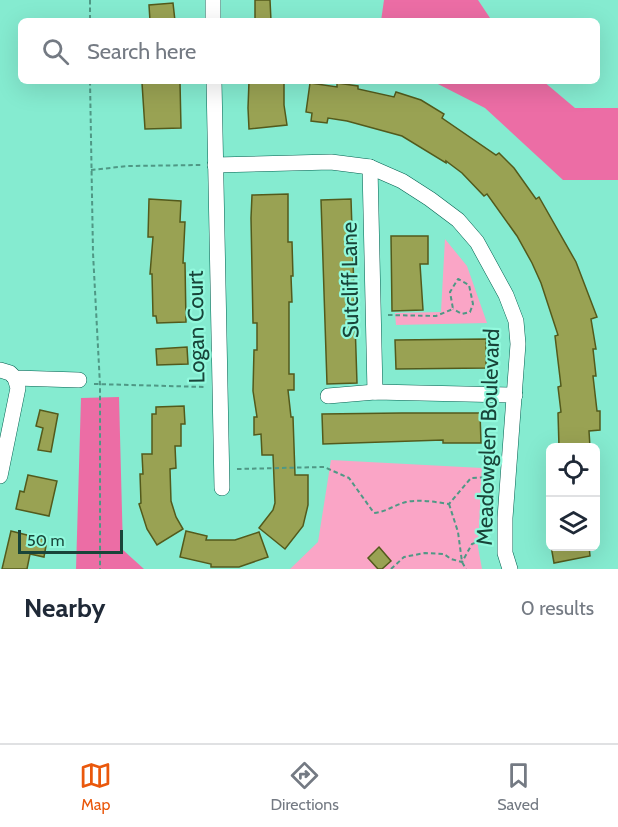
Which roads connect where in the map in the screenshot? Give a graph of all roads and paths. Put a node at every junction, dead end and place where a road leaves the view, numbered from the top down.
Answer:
1 (90, 0) edge
2 (213, 0) edge
3 (90, 18) edge
4 (213, 18) edge
5 (90, 84) edge
6 (214, 84) edge
7 (215, 165) junction
8 (370, 167) junction
9 (91, 170) junction
10 (453, 309) junction
11 (373, 314) junction
12 (0, 370) edge
13 (15, 378) junction
14 (79, 380) joint
15 (100, 385) junction
16 (220, 387) junction
17 (375, 392) junction
18 (515, 394) junction
19 (328, 396) dead end
20 (222, 470) junction
21 (0, 476) edge
22 (508, 477) junction
23 (222, 488) dead end
24 (449, 504) junction
25 (505, 535) junction
26 (462, 562) junction
27 (100, 569) edge
28 (391, 569) edge
29 (466, 569) edge
30 (510, 569) edge

1 - 3 path
2 - 4 street
5 - 9 path
6 - 7 street, Logan Court
7 - 8 street, Meadowglen Boulevard
7 - 9 path
7 - 16 street, Logan Court
8 - 11 street, Sutcliff Lane
8 - 18 street, Meadowglen Boulevard
9 - 15 path
10 - 10 path
10 - 11 path
11 - 17 street, Sutcliff Lane
12 - 13 street
13 - 14 street
13 - 21 street
14 - 15 path
15 - 16 path
15 - 27 path
16 - 20 street, Logan Court
17 - 18 street
17 - 19 street
18 - 22 street, Meadowglen Boulevard
20 - 23 street, Logan Court
20 - 24 path
22 - 24 path
22 - 25 street, Meadowglen Boulevard
24 - 26 path
25 - 26 path
25 - 30 street, Meadowglen Boulevard
26 - 28 path
26 - 29 path

